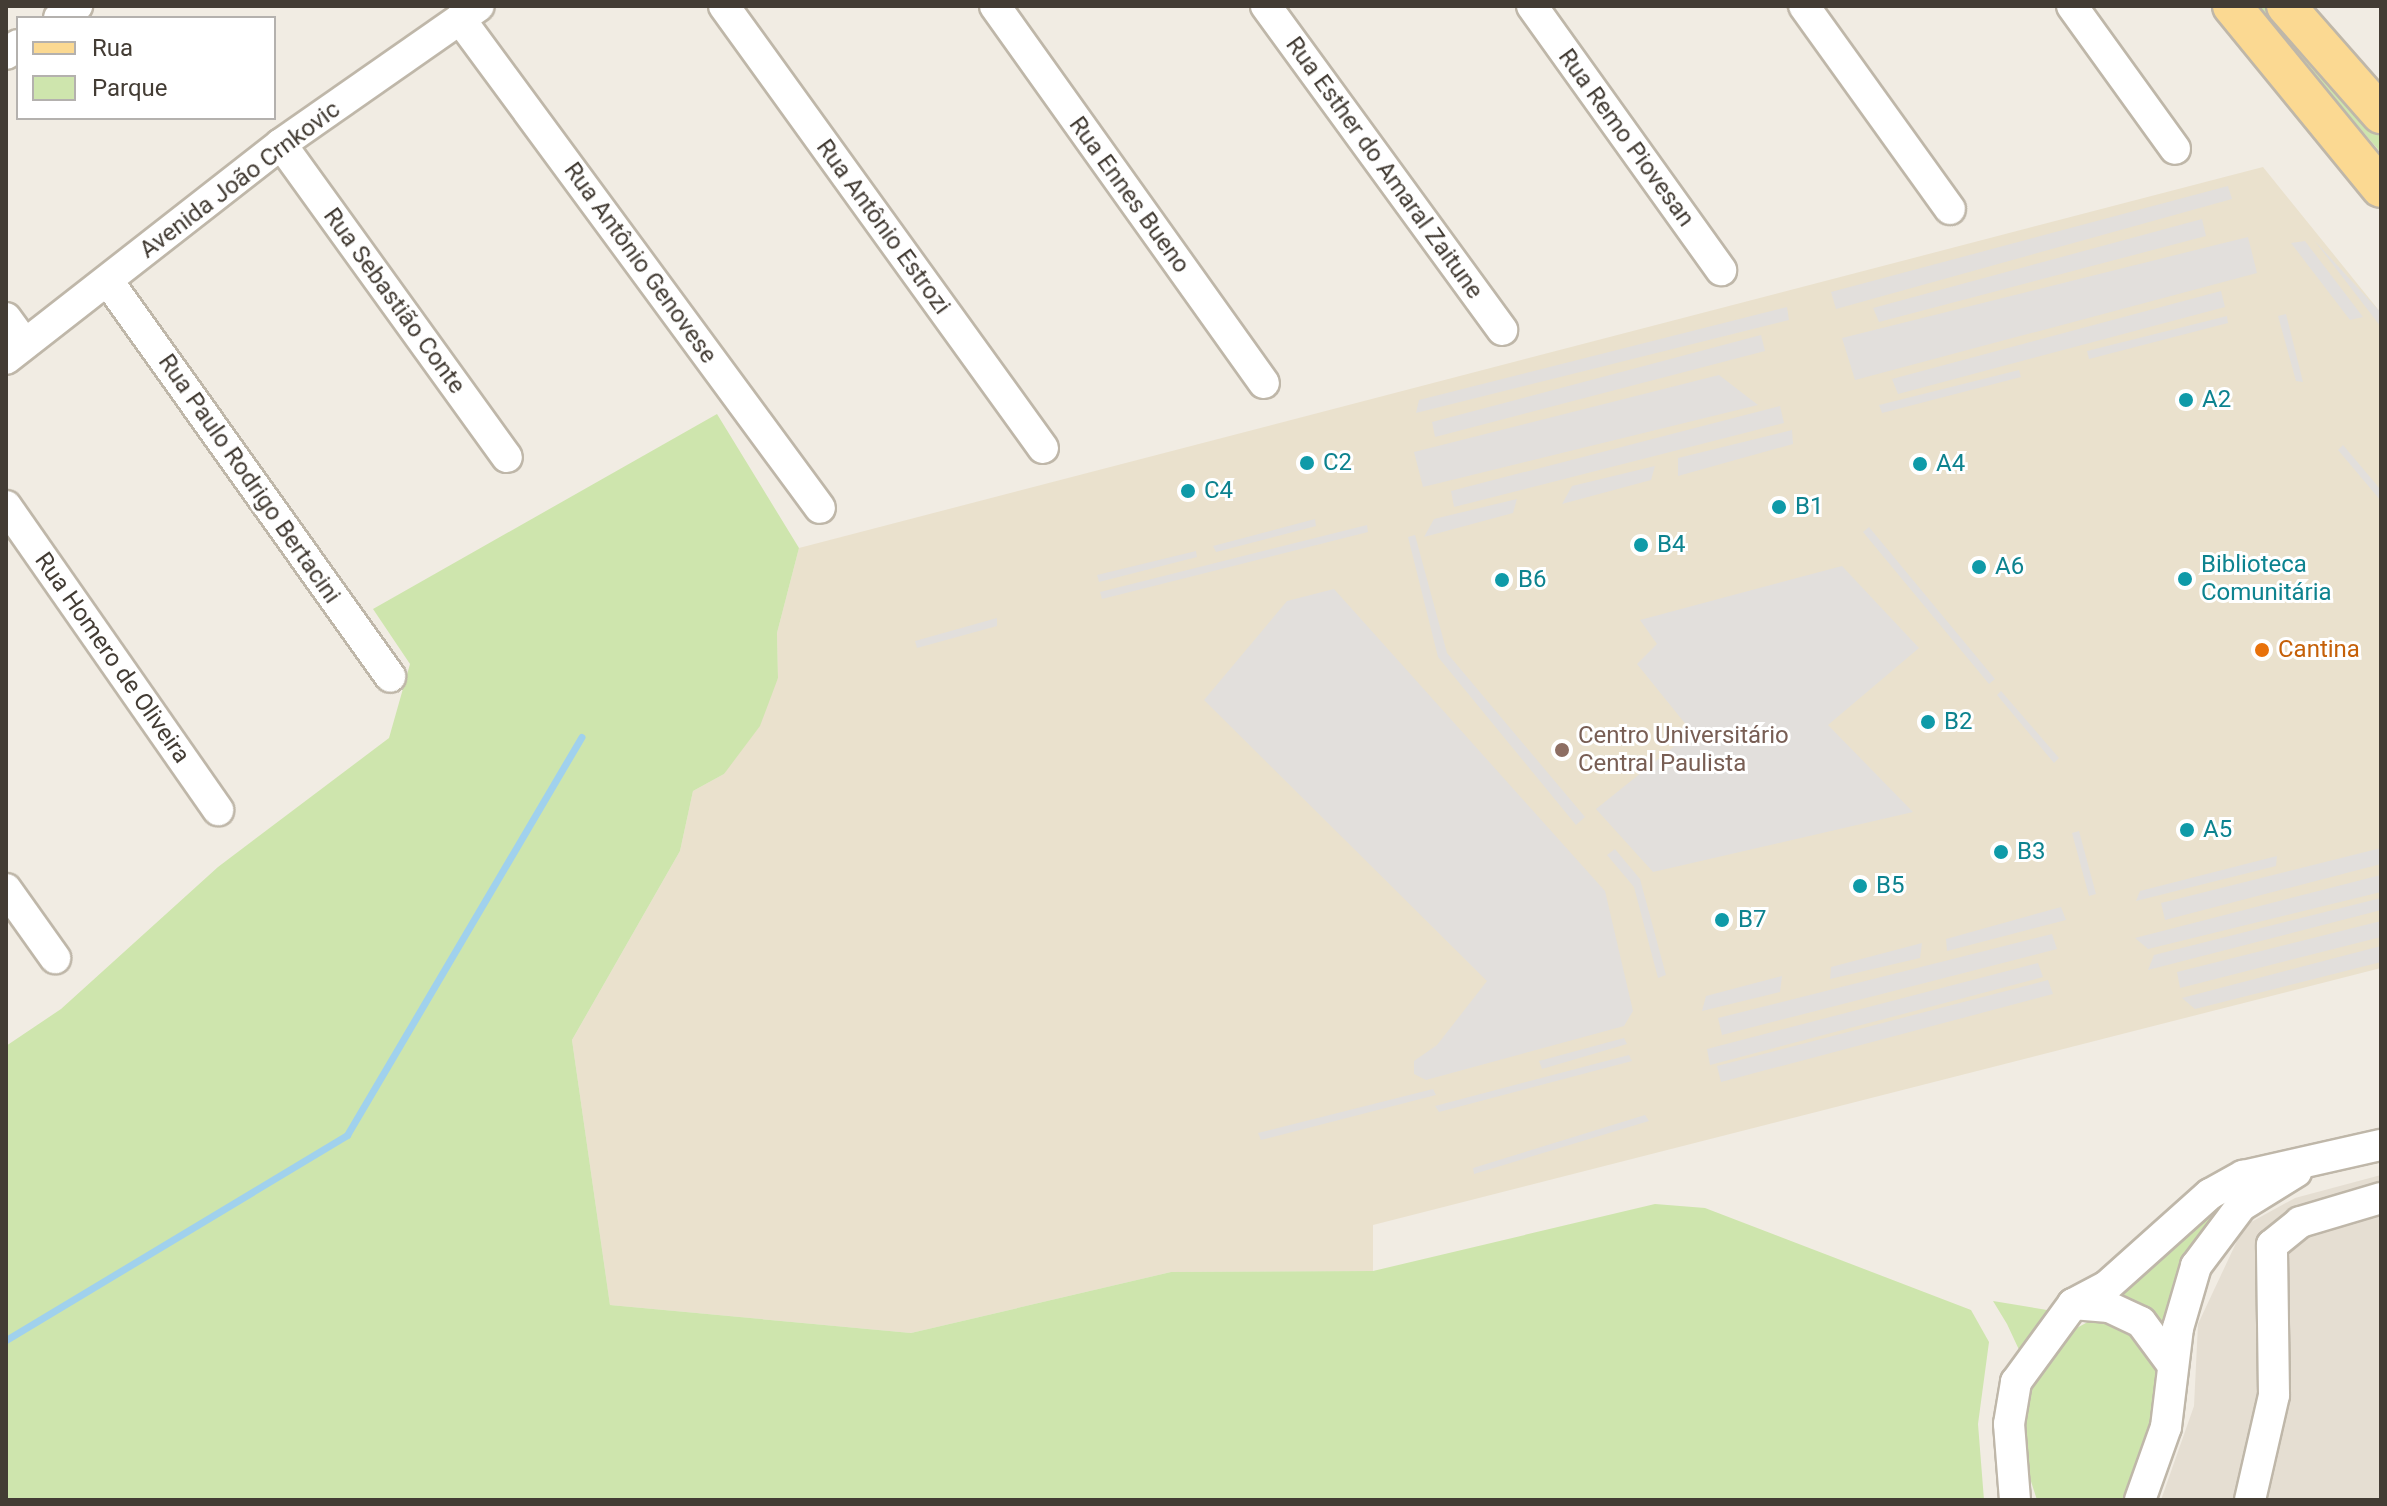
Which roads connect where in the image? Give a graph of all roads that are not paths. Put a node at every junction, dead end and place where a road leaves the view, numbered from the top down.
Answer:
1 (724, 6) edge
2 (995, 6) edge
3 (1266, 6) edge
4 (1532, 6) edge
5 (1804, 6) edge
6 (2072, 6) edge
7 (2232, 6) edge
8 (2286, 6) edge
9 (470, 13) edge
10 (2381, 114) edge
11 (281, 144) junction
12 (2175, 149) dead end
13 (2381, 188) edge
14 (1950, 209) dead end
15 (1721, 270) dead end
16 (108, 281) junction
17 (6, 318) edge
18 (1502, 330) dead end
19 (15, 351) edge
20 (1264, 383) dead end
21 (1043, 448) dead end
22 (507, 457) dead end
23 (6, 506) edge
24 (820, 508) dead end
25 (390, 677) dead end
26 (218, 810) dead end
27 (6, 889) edge
28 (55, 958) dead end
29 (2381, 1145) edge
30 (2309, 1164) junction
31 (2381, 1198) edge
32 (2073, 1304) junction
33 (2172, 1364) junction
34 (2017, 1495) edge
35 (2140, 1500) edge
36 (2250, 1500) edge

1 - 21 street, Rua Antônio Estrozi
2 - 20 street, Rua Ennes Bueno
3 - 18 street, Rua Esther do Amaral Zaitune
4 - 15 street, Rua Remo Piovesan
5 - 14 street
6 - 12 street
7 - 13 main road
8 - 10 main road
9 - 11 street, Avenida João Crnkovic
9 - 24 street, Rua Antônio Genovese
11 - 16 street, Avenida João Crnkovic
11 - 22 street, Rua Sebastião Conte
16 - 19 street, Avenida João Crnkovic
16 - 25 street, Rua Paulo Rodrigo Bertacini
17 - 19 street
23 - 26 street, Rua Homero de Oliveira
27 - 28 street
29 - 30 street
30 - 32 street
30 - 33 street
31 - 36 street
32 - 33 street
32 - 34 street
33 - 35 street

